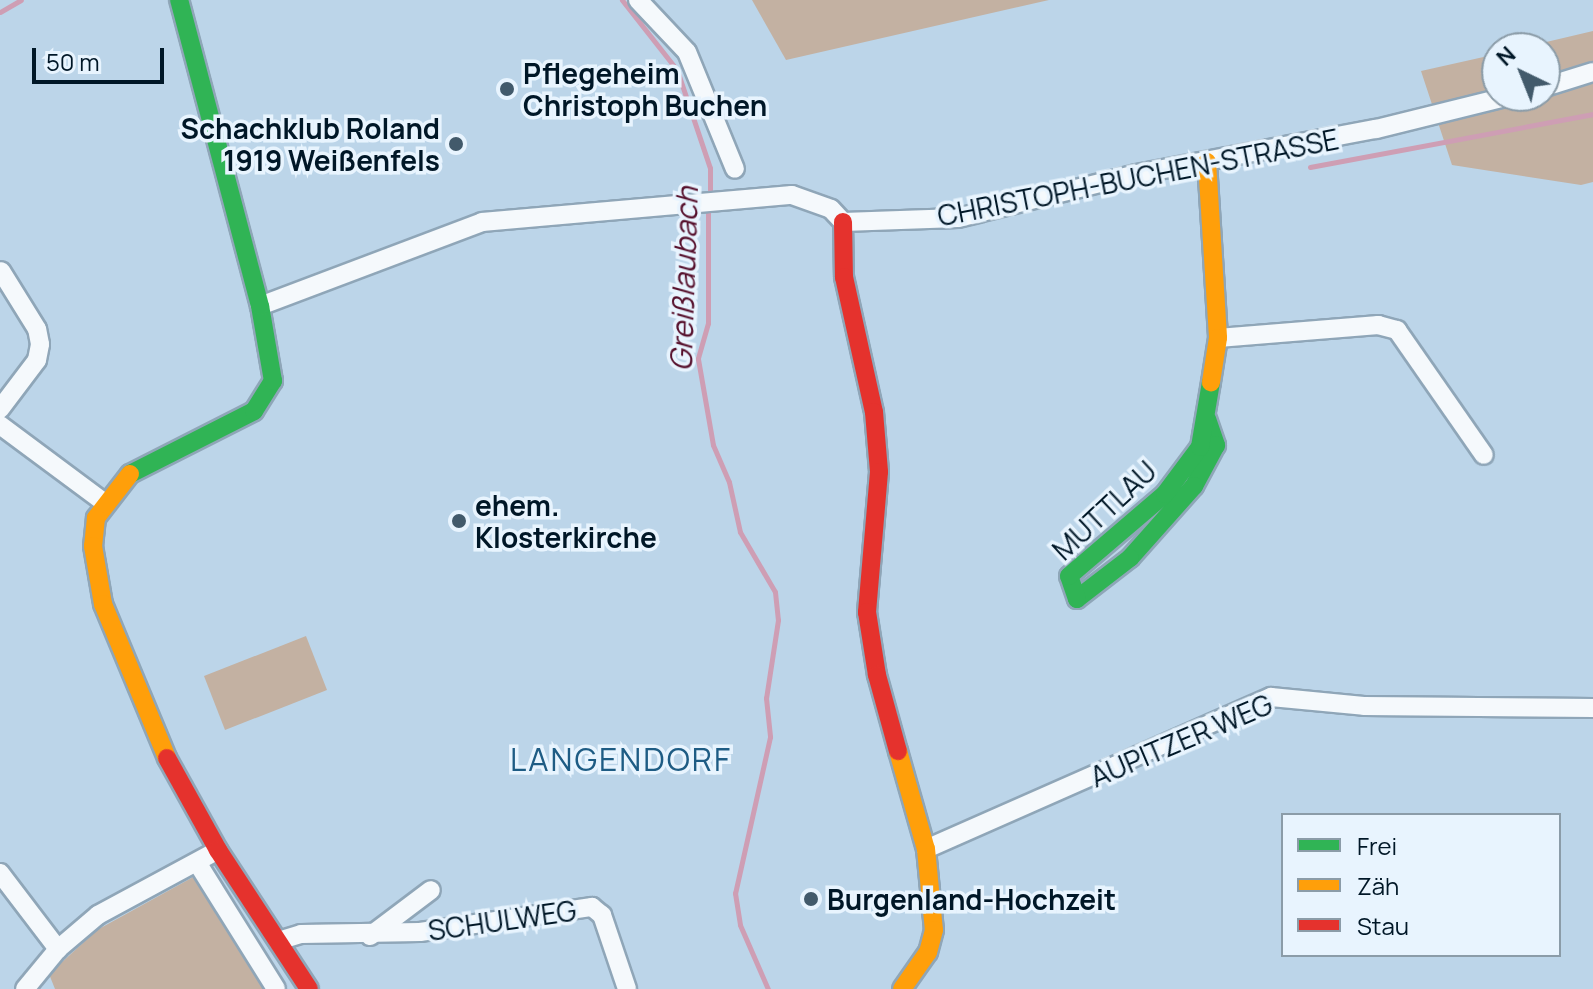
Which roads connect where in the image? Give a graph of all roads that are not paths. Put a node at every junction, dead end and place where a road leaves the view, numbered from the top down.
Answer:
1 (179, 0) edge
2 (638, 0) edge
3 (1593, 72) edge
4 (1561, 82) edge
5 (1481, 102) edge
6 (1207, 162) junction
7 (735, 169) dead end
8 (843, 222) junction
9 (1, 271) edge
10 (260, 306) junction
11 (1218, 338) junction
12 (0, 409) edge
13 (1207, 419) junction
14 (0, 425) edge
15 (1484, 455) dead end
16 (105, 503) junction
17 (1593, 708) edge
18 (926, 849) junction
19 (218, 850) junction
20 (198, 864) junction
21 (0, 873) edge
22 (431, 890) dead end
23 (370, 936) junction
24 (278, 941) junction
25 (58, 949) junction
26 (25, 989) edge
27 (276, 989) edge
28 (309, 989) edge
29 (627, 989) edge
30 (902, 989) edge

1 - 10 street
2 - 7 street
3 - 4 street
5 - 6 street, CHRISTOPH-BUCHEN-STRASSE
6 - 8 street, CHRISTOPH-BUCHEN-STRASSE
6 - 11 street, MUTTLAU
8 - 10 street
8 - 18 street
9 - 12 street
10 - 16 street
11 - 13 street, MUTTLAU
11 - 15 street
13 - 13 street, MUTTLAU
14 - 16 street
16 - 19 street
17 - 18 street, AUPITZER WEG
18 - 30 street
19 - 20 street
19 - 24 street
20 - 25 street
20 - 27 street
21 - 25 street
22 - 23 street, SCHULWEG
23 - 24 street, SCHULWEG
23 - 29 street, SCHULWEG
24 - 28 street
25 - 26 street

